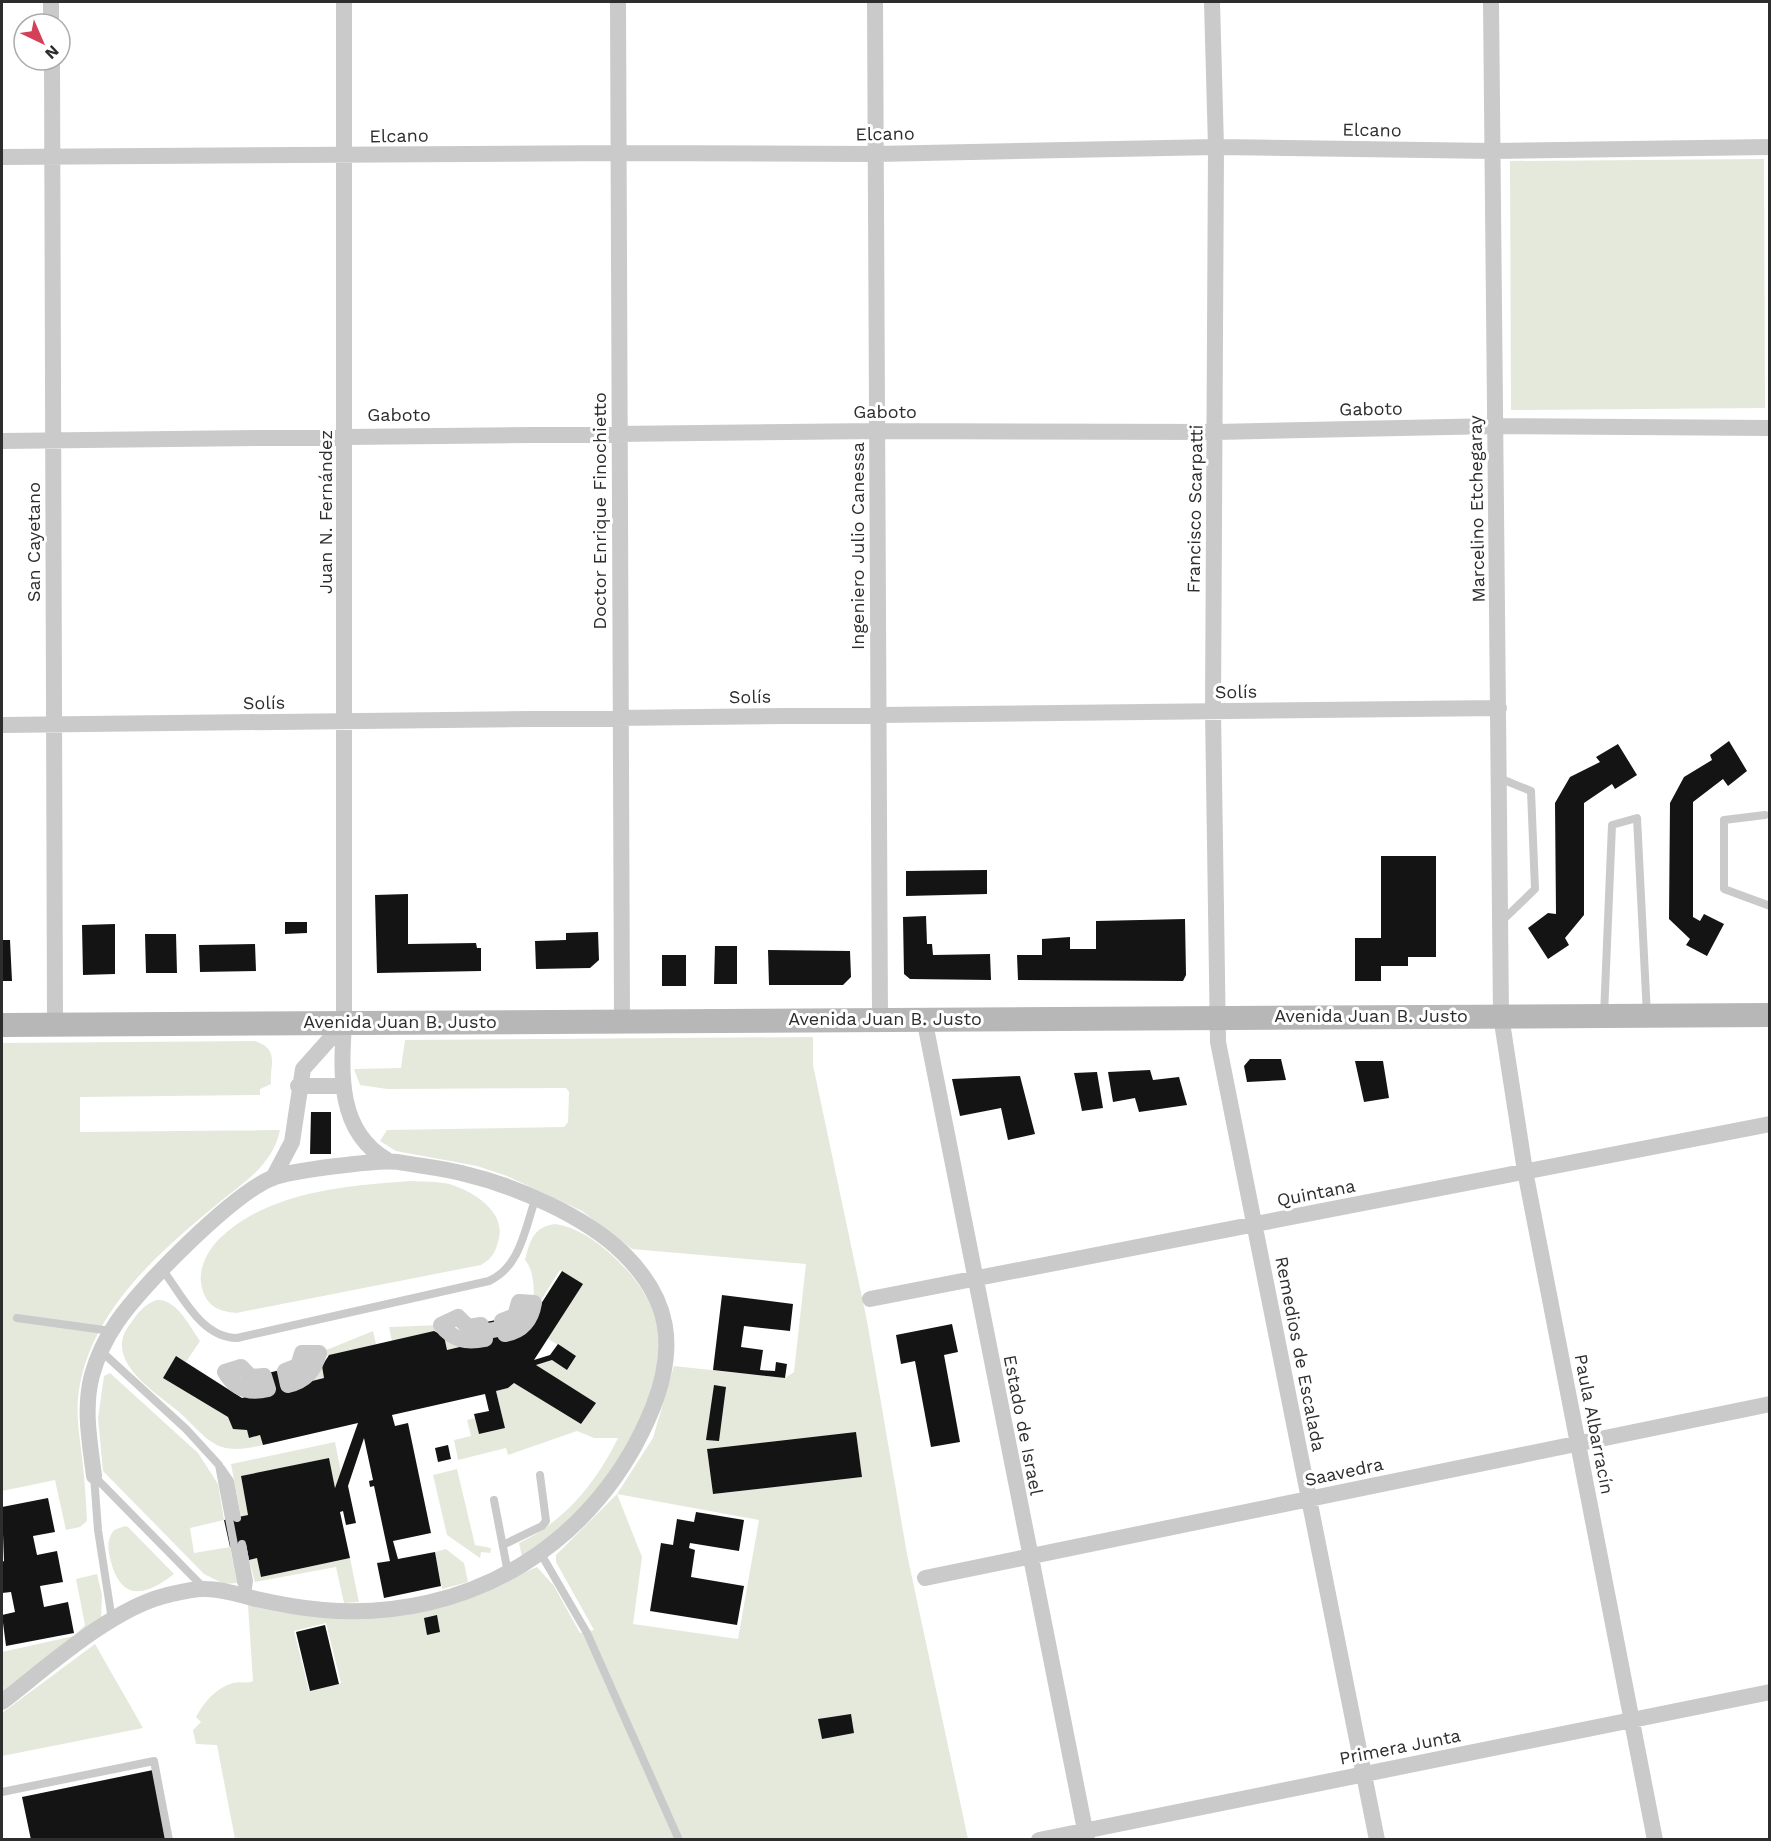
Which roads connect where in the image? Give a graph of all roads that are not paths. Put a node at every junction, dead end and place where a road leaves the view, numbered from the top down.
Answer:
1 (344, 2) edge
2 (618, 2) edge
3 (875, 2) edge
4 (1212, 2) edge
5 (1491, 2) edge
6 (52, 72) edge
7 (1216, 147) junction
8 (1770, 147) edge
9 (1493, 151) junction
10 (619, 153) junction
11 (876, 154) junction
12 (344, 156) junction
13 (2, 157) edge
14 (52, 157) junction
15 (1496, 426) junction
16 (1770, 428) edge
17 (877, 431) junction
18 (1216, 432) junction
19 (620, 434) junction
20 (345, 435) junction
21 (53, 440) junction
22 (2, 441) edge
23 (1499, 708) junction
24 (1213, 711) junction
25 (879, 715) junction
26 (621, 718) junction
27 (346, 721) junction
28 (54, 724) junction
29 (2, 725) edge
30 (1499, 778) junction
31 (1765, 815) dead end
32 (1770, 906) edge
33 (1501, 922) junction
34 (1604, 1015) junction
35 (1647, 1015) junction
36 (1770, 1015) edge
37 (1501, 1016) junction
38 (1217, 1017) junction
39 (880, 1018) junction
40 (924, 1018) junction
41 (622, 1021) junction
42 (344, 1023) junction
43 (55, 1024) junction
44 (2, 1025) edge
45 (298, 1086) junction
46 (342, 1086) junction
47 (1770, 1124) edge
48 (387, 1160) junction
49 (1525, 1172) junction
50 (273, 1178) junction
51 (534, 1200) junction
52 (1254, 1224) junction
53 (162, 1269) junction
54 (974, 1279) junction
55 (870, 1299) dead end
56 (527, 1303) dead end
57 (17, 1318) dead end
58 (450, 1321) dead end
59 (111, 1331) junction
60 (101, 1351) junction
61 (310, 1353) dead end
62 (233, 1370) dead end
63 (1770, 1404) edge
64 (1578, 1443) junction
65 (219, 1465) junction
66 (540, 1475) dead end
67 (94, 1476) junction
68 (1309, 1498) junction
69 (494, 1500) dead end
70 (237, 1518) dead end
71 (242, 1544) dead end
72 (503, 1545) junction
73 (541, 1554) junction
74 (1030, 1556) junction
75 (508, 1574) junction
76 (926, 1578) dead end
77 (205, 1588) junction
78 (244, 1590) junction
79 (112, 1620) junction
80 (1770, 1692) edge
81 (2, 1702) edge
82 (1632, 1720) junction
83 (1364, 1774) junction
84 (2, 1792) edge
85 (1086, 1835) edge
86 (169, 1839) edge
87 (679, 1839) edge
88 (1038, 1839) edge
89 (1377, 1839) edge
90 (1655, 1839) edge

1 - 12 street, Juan N. Fernández
2 - 10 street, Doctor Enrique Finochietto
3 - 11 street, Ingeniero Julio Canessa
4 - 7 street, Francisco Scarpatti
5 - 9 street, Marcelino Etchegaray
6 - 14 street, San Cayetano
7 - 9 street, Elcano
7 - 11 street, Elcano
7 - 18 street, Francisco Scarpatti
8 - 9 street, Elcano
9 - 15 street, Marcelino Etchegaray
10 - 11 street, Elcano
10 - 12 street, Elcano
10 - 19 street, Doctor Enrique Finochietto
11 - 17 street, Ingeniero Julio Canessa
12 - 14 street, Elcano
12 - 20 street, Juan N. Fernández
13 - 14 street, Elcano
14 - 21 street, San Cayetano
15 - 16 street, Gaboto
15 - 18 street, Gaboto
15 - 23 street, Marcelino Etchegaray
17 - 18 street, Gaboto
17 - 19 street, Gaboto
17 - 25 street, Ingeniero Julio Canessa
18 - 24 street, Francisco Scarpatti
19 - 20 street, Gaboto
19 - 26 street, Doctor Enrique Finochietto
20 - 21 street, Gaboto
20 - 27 street, Juan N. Fernández
21 - 22 street, Gaboto
21 - 28 street, San Cayetano
23 - 24 street, Solís
23 - 30 street, Marcelino Etchegaray
24 - 25 street, Solís
24 - 38 street, Francisco Scarpatti
25 - 26 street, Solís
25 - 39 street, Ingeniero Julio Canessa
26 - 27 street, Solís
26 - 41 street, Doctor Enrique Finochietto
27 - 28 street, Solís
27 - 42 street, Juan N. Fernández
28 - 29 street, Solís
28 - 43 street, San Cayetano
30 - 33 street, Marcelino Etchegaray
30 - 33 lane
31 - 32 lane
33 - 37 street, Marcelino Etchegaray
34 - 35 main road, Avenida Juan B. Justo
34 - 35 lane
34 - 37 main road, Avenida Juan B. Justo
35 - 36 main road, Avenida Juan B. Justo
37 - 38 main road, Avenida Juan B. Justo
37 - 49 street, Paula Albarracín
38 - 40 main road, Avenida Juan B. Justo
38 - 52 street, Remedios de Escalada
39 - 40 main road, Avenida Juan B. Justo
39 - 41 main road, Avenida Juan B. Justo
40 - 54 street, Estado de Israel
41 - 42 main road, Avenida Juan B. Justo
42 - 43 main road, Avenida Juan B. Justo
42 - 45 street
42 - 46 street, Juan N. Fernández
43 - 44 main road, Avenida Juan B. Justo
45 - 46 street
45 - 50 street
46 - 48 street, Juan N. Fernández
47 - 49 street, Quintana
48 - 50 street
48 - 51 street
49 - 52 street, Quintana
49 - 64 street, Paula Albarracín
50 - 53 street
51 - 53 lane
51 - 73 street
52 - 54 street, Quintana
52 - 68 street, Remedios de Escalada
53 - 59 street
54 - 55 street, Quintana
54 - 74 street, Estado de Israel
56 - 58 street, bridge
57 - 59 lane
59 - 60 street
60 - 65 lane
60 - 67 street
61 - 62 street
63 - 64 street, Saavedra
64 - 68 street, Saavedra
64 - 82 street, Paula Albarracín
65 - 70 lane
65 - 78 lane
66 - 72 lane
67 - 77 lane
67 - 79 lane
68 - 74 street, Saavedra
68 - 83 street, Remedios de Escalada
69 - 72 lane
71 - 78 lane
72 - 75 lane
73 - 75 street
73 - 87 lane
74 - 76 street, Saavedra
74 - 85 street, Estado de Israel
75 - 78 street
77 - 78 street
77 - 79 street
79 - 81 street
80 - 82 street, Primera Junta
82 - 83 street, Primera Junta
82 - 90 street, Paula Albarracín
83 - 85 street, Primera Junta
83 - 89 street, Remedios de Escalada
84 - 86 lane
85 - 88 street, Primera Junta

